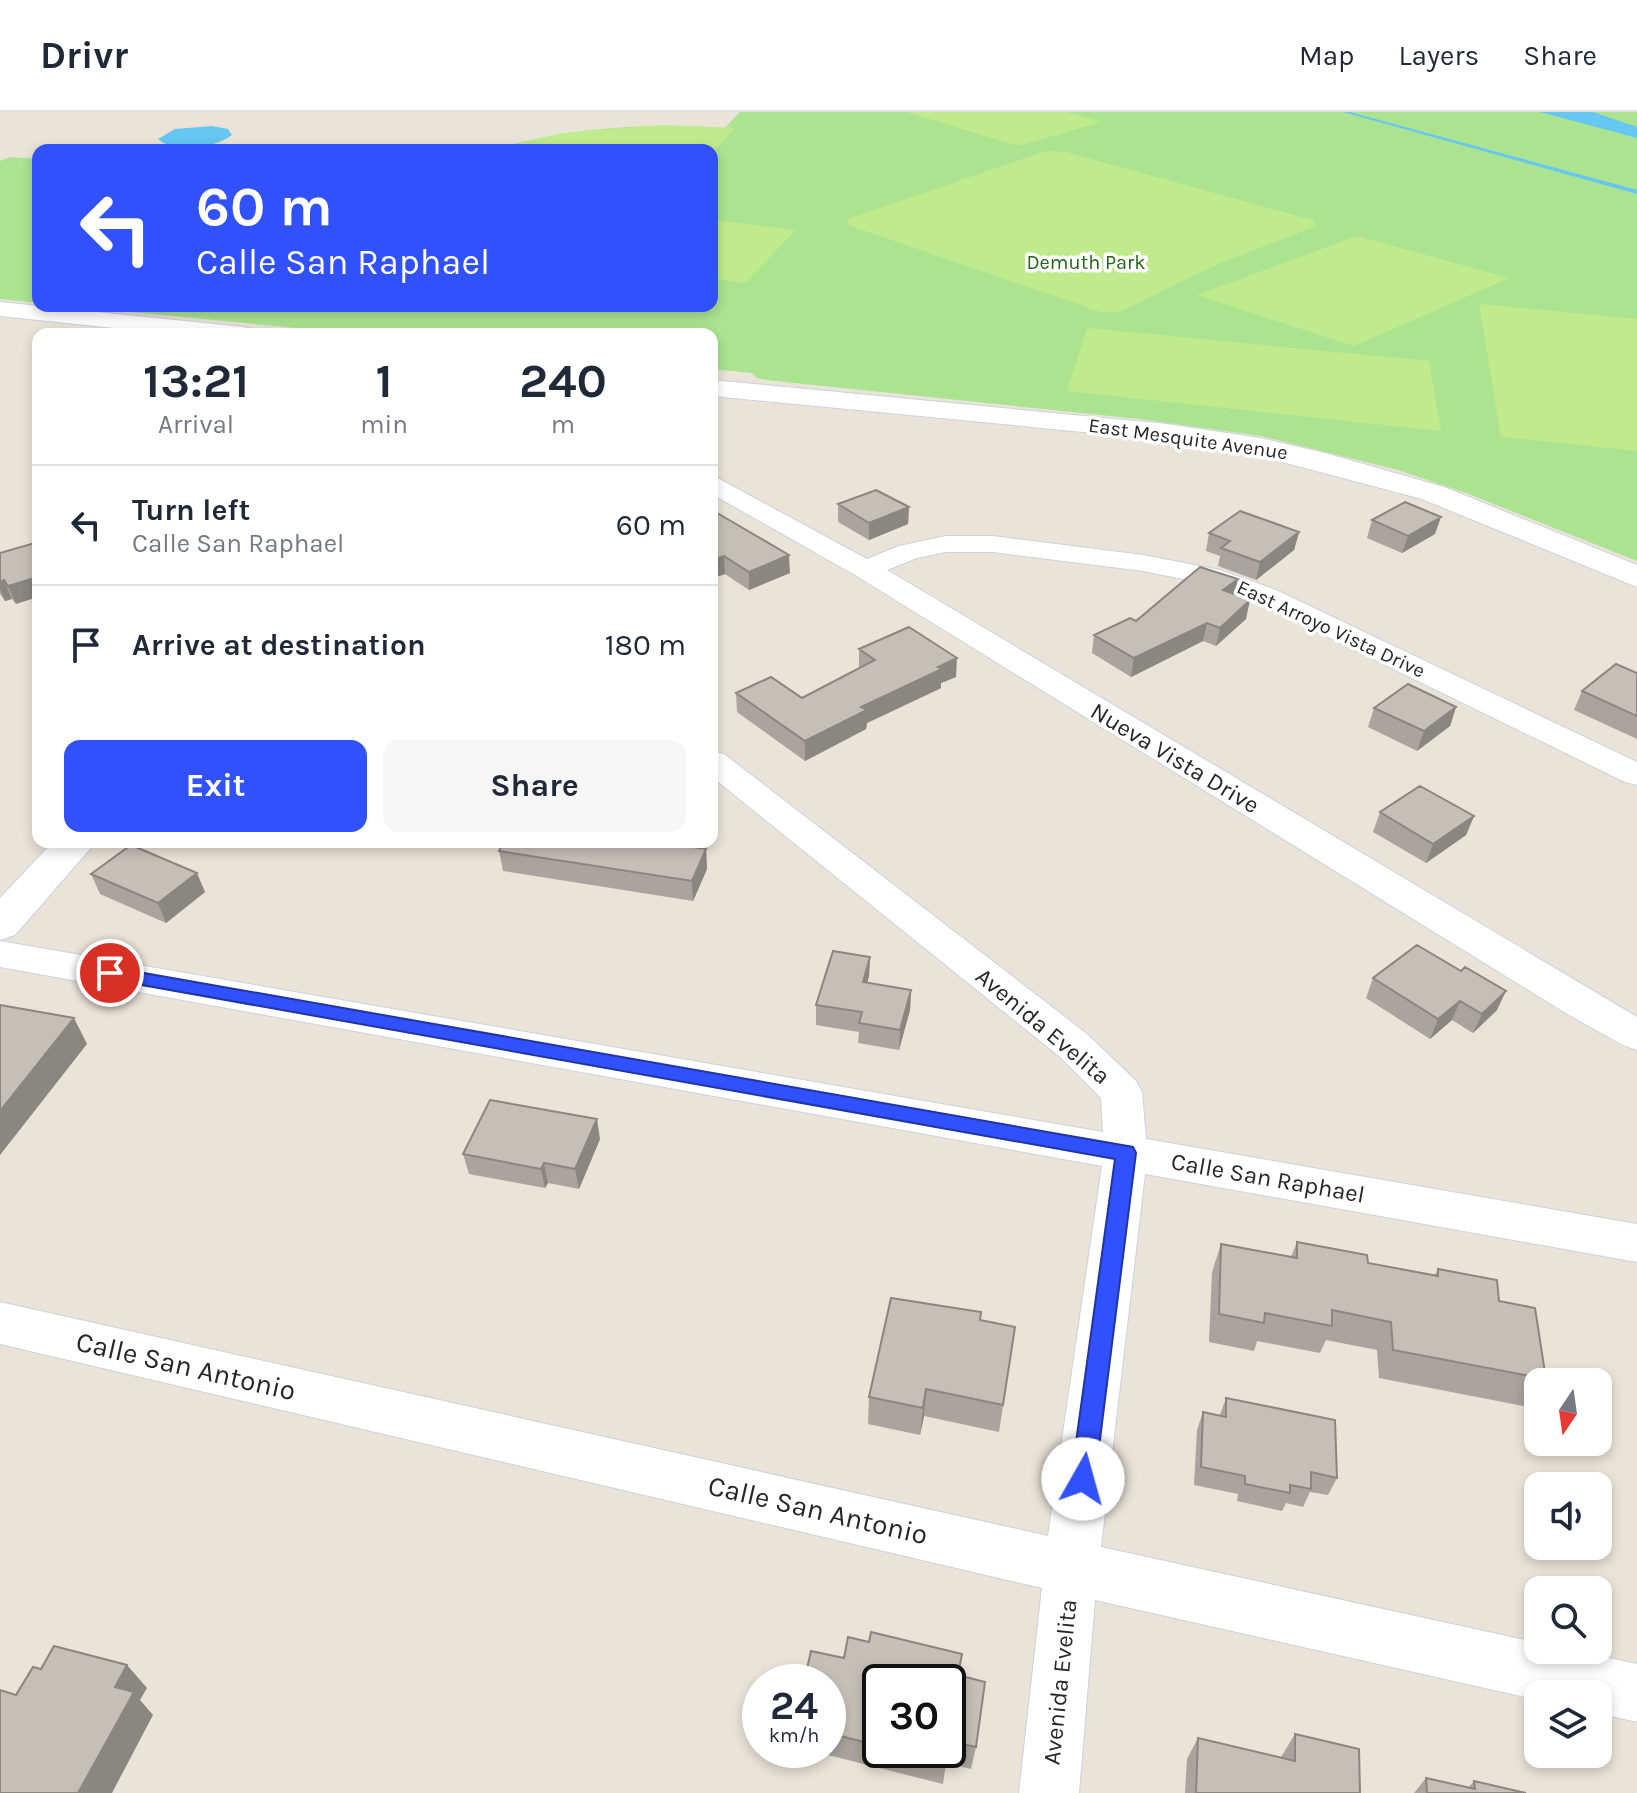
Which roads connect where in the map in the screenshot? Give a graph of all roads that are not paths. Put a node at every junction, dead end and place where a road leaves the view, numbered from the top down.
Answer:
1 (0, 309) edge
2 (32, 312) edge
3 (34, 312) edge
4 (57, 314) junction
5 (41, 328) edge
6 (187, 328) edge
7 (718, 390) edge
8 (718, 486) edge
9 (865, 569) junction
10 (1637, 577) edge
11 (718, 772) edge
12 (1637, 775) edge
13 (730, 793) edge
14 (71, 848) edge
15 (0, 925) edge
16 (0, 954) edge
17 (1637, 1035) edge
18 (1126, 1153) junction
19 (1637, 1243) edge
20 (0, 1323) edge
21 (1071, 1568) junction
22 (1637, 1693) edge
23 (1049, 1793) edge

1 - 2 street
3 - 4 street
4 - 5 street
4 - 6 street
7 - 10 street, East Mesquite Avenue
8 - 9 street, Nueva Vista Drive
9 - 12 street, East Arroyo Vista Drive
9 - 17 street, Nueva Vista Drive
11 - 13 street, Avenida Evelita
13 - 18 street, Avenida Evelita
14 - 15 street
16 - 18 street, Calle San Raphael
18 - 19 street, Calle San Raphael
18 - 21 street, Avenida Evelita
20 - 21 street, Calle San Antonio
21 - 22 street, Calle San Antonio
21 - 23 street, Avenida Evelita

